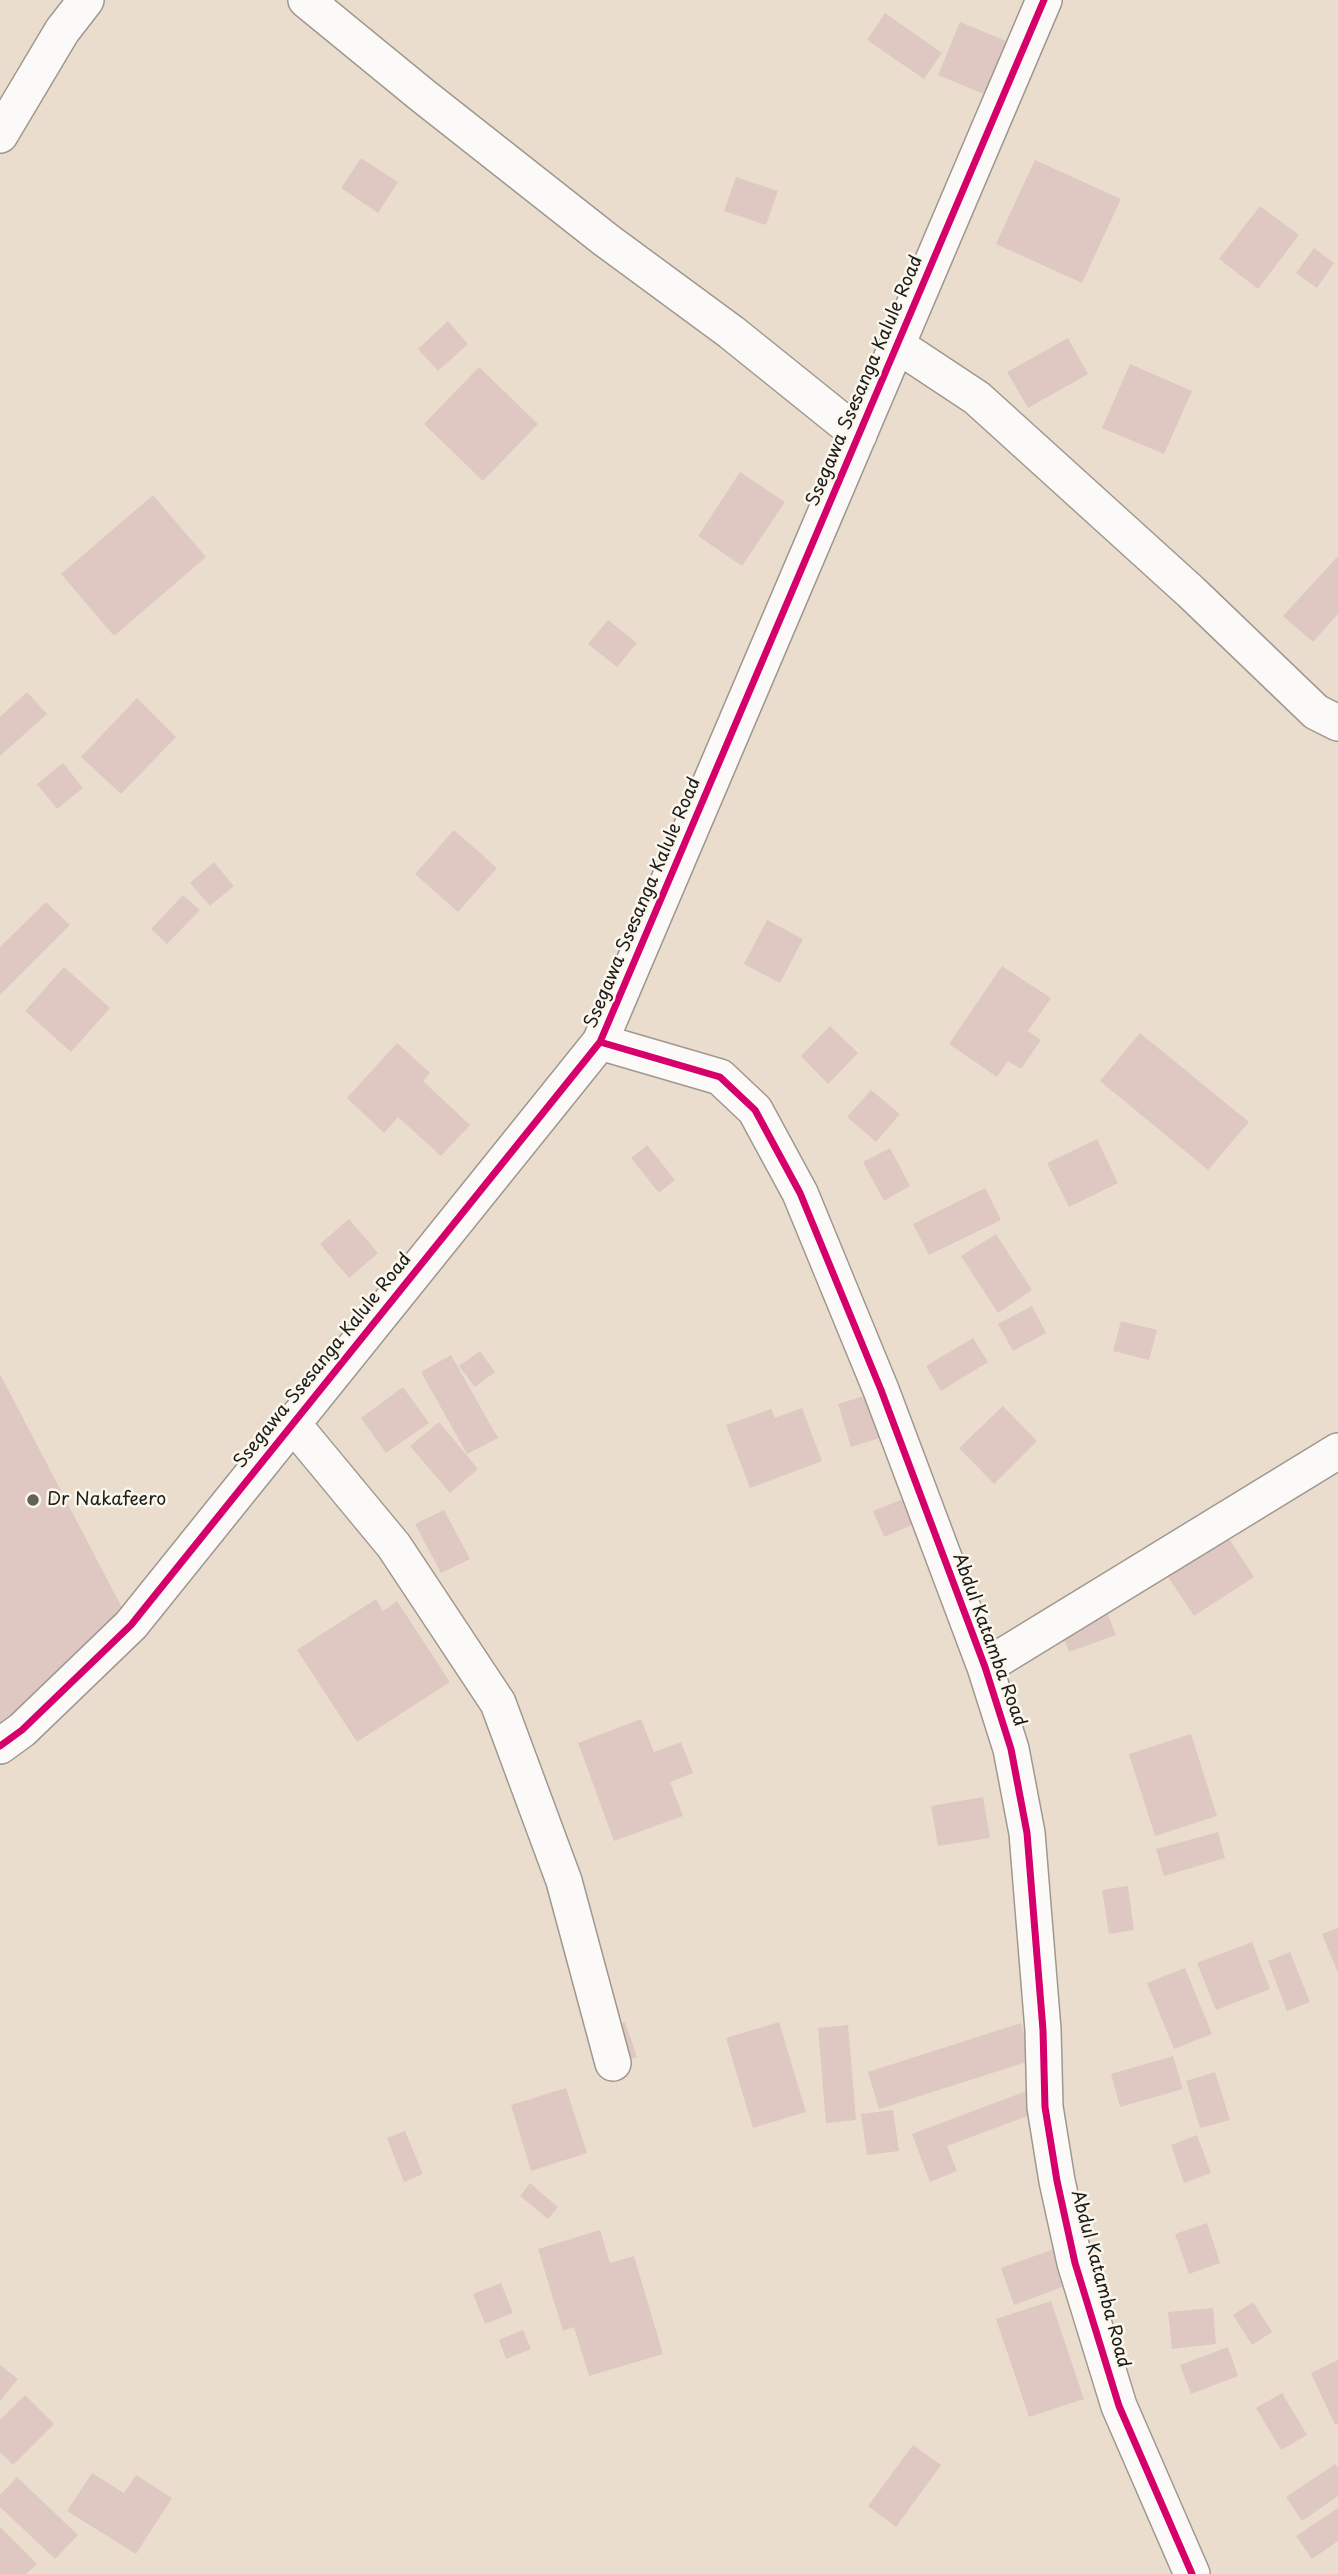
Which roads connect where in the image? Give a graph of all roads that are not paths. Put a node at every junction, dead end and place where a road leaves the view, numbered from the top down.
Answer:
1 (86, 0) edge
2 (306, 0) edge
3 (1044, 0) edge
4 (0, 135) edge
5 (897, 345) junction
6 (859, 436) junction
7 (1338, 723) edge
8 (600, 1042) junction
9 (293, 1424) junction
10 (1338, 1451) edge
11 (985, 1667) junction
12 (0, 1746) edge
13 (613, 2063) dead end
14 (1192, 2574) edge

1 - 4 street
2 - 6 street
3 - 5 street, Ssegawa Ssesanga Kalule Road
5 - 6 street, Ssegawa Ssesanga Kalule Road
5 - 7 street
6 - 8 street, Ssegawa Ssesanga Kalule Road
8 - 9 street, Ssegawa Ssesanga Kalule Road
8 - 11 street, Abdul Katamba Road
9 - 12 street, Ssegawa Ssesanga Kalule Road
9 - 13 street
10 - 11 street
11 - 14 street, Abdul Katamba Road

